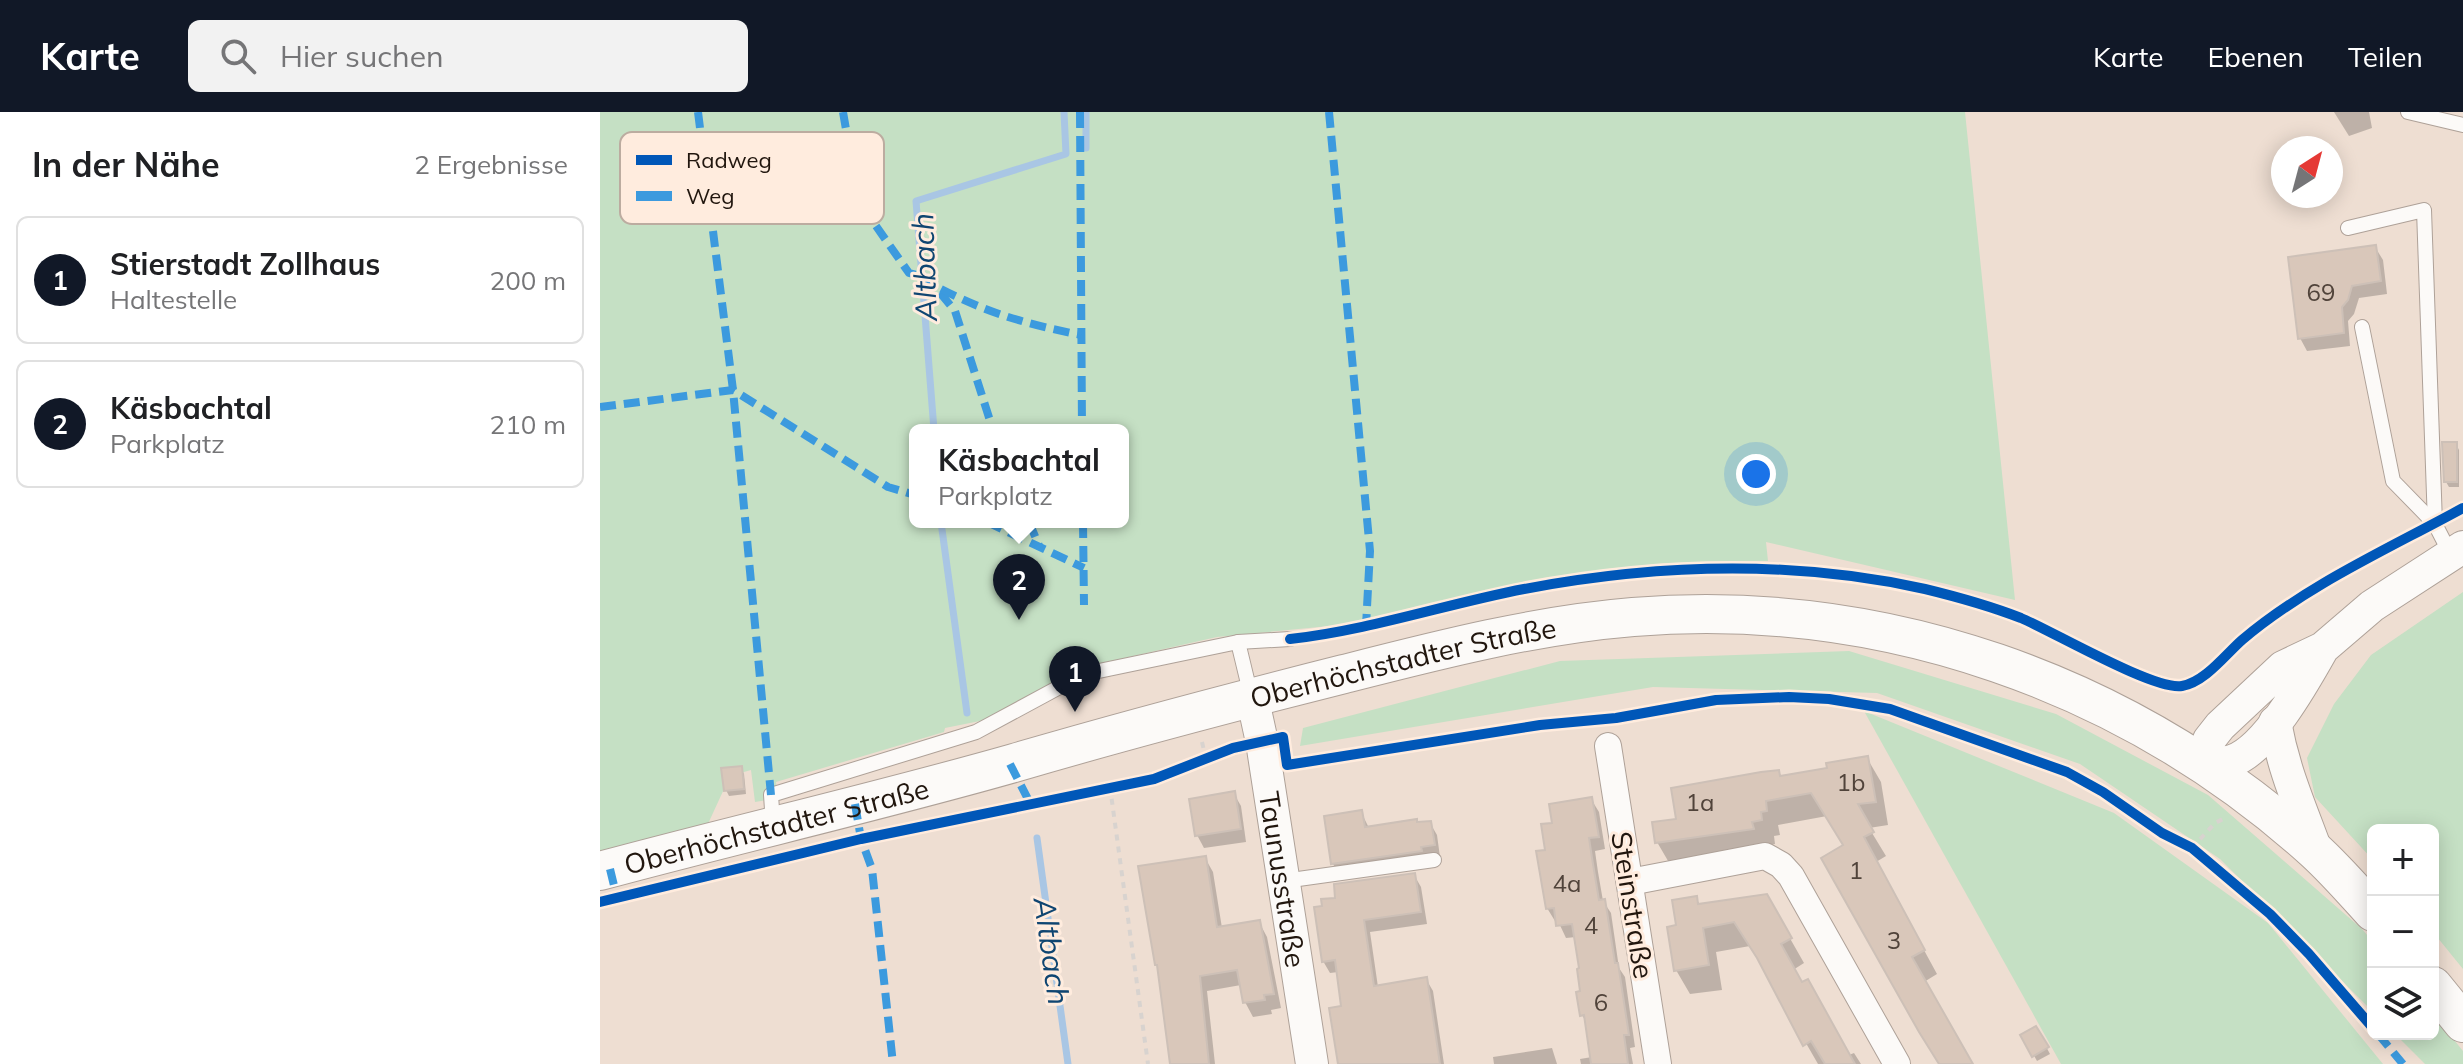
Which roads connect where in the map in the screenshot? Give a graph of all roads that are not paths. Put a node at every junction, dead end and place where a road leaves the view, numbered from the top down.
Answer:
1 (2408, 112) edge
2 (2463, 125) edge
3 (2348, 228) dead end
4 (2362, 327) dead end
5 (2435, 524) junction
6 (2457, 551) edge
7 (1290, 639) dead end
8 (1238, 642) junction
9 (2323, 648) junction
10 (1252, 696) junction
11 (2275, 722) junction
12 (1608, 746) dead end
13 (2200, 761) junction
14 (773, 825) junction
15 (2317, 853) junction
16 (1434, 860) dead end
17 (600, 871) edge
18 (1284, 881) junction
19 (1630, 882) junction
20 (2367, 906) edge
21 (2439, 993) edge
22 (2463, 1023) edge
23 (1312, 1064) edge
24 (1658, 1064) edge
25 (1897, 1064) edge

1 - 2 lane
3 - 5 lane
4 - 5 lane
5 - 6 lane
6 - 9 street
7 - 8 lane
8 - 10 lane
8 - 14 lane
9 - 11 street
9 - 13 street
10 - 13 main road, Oberhöchstadter Straße
10 - 14 main road, Oberhöchstadter Straße
10 - 18 street, Taunusstraße
11 - 13 street
11 - 15 street
12 - 19 street, Steinstraße
13 - 15 main road, Oberhöchstadter Straße
14 - 17 main road, Oberhöchstadter Straße
15 - 20 main road, Oberhöchstadter Straße
16 - 18 lane
18 - 23 street, Taunusstraße
19 - 24 street, Steinstraße
19 - 25 street
21 - 22 main road

